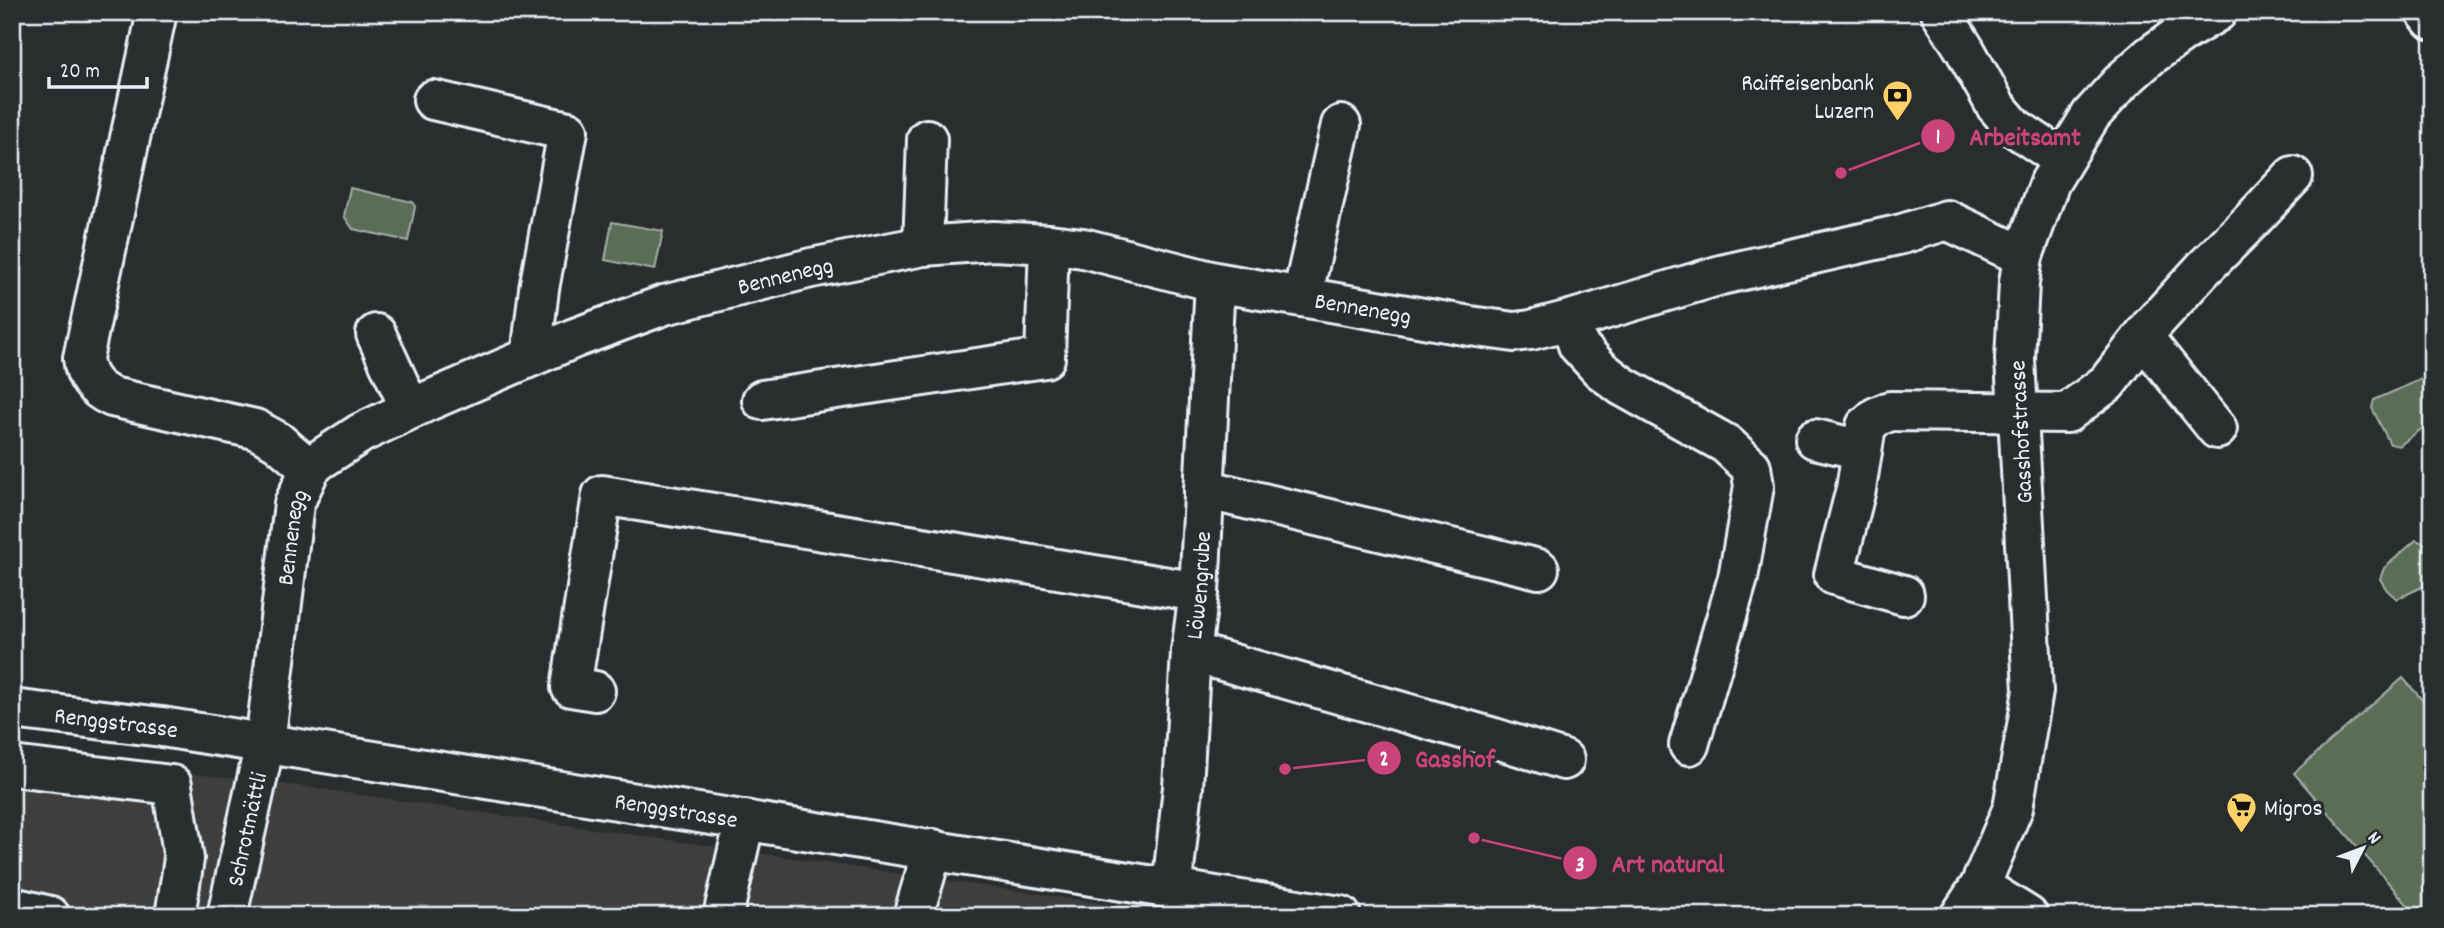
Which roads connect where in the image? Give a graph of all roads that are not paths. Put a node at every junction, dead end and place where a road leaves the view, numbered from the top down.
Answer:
1 (157, 12) edge
2 (1941, 12) edge
3 (2217, 12) edge
4 (2426, 12) edge
5 (2432, 20) edge
6 (433, 100) dead end
7 (1341, 125) dead end
8 (927, 139) dead end
9 (2062, 159) junction
10 (2293, 176) dead end
11 (1049, 244) junction
12 (923, 246) junction
13 (2023, 256) junction
14 (1215, 282) junction
15 (1302, 297) junction
16 (1570, 320) junction
17 (376, 334) dead end
18 (2143, 337) junction
19 (531, 356) junction
20 (762, 400) dead end
21 (413, 408) junction
22 (2017, 411) junction
23 (2217, 429) dead end
24 (1815, 439) dead end
25 (1862, 450) junction
26 (310, 470) junction
27 (1204, 489) junction
28 (1539, 569) dead end
29 (1199, 592) junction
30 (1904, 595) dead end
31 (1191, 652) junction
32 (595, 691) dead end
33 (12, 709) edge
34 (265, 743) junction
35 (1689, 745) dead end
36 (1564, 760) dead end
37 (12, 766) edge
38 (745, 820) junction
39 (933, 849) junction
40 (181, 877) junction
41 (1172, 888) junction
42 (1970, 901) edge
43 (230, 903) edge
44 (12, 907) edge
45 (1328, 914) edge
46 (50, 916) edge
47 (175, 916) edge
48 (723, 916) edge
49 (913, 916) edge
50 (2028, 916) edge

1 - 26 street
2 - 9 street
3 - 9 street, Gasshofstrasse
4 - 5 street
6 - 19 street
7 - 15 street
8 - 12 street
9 - 13 street, Gasshofstrasse
10 - 18 street
11 - 12 street, Bennenegg
11 - 14 street, Bennenegg
11 - 20 street
12 - 19 street, Bennenegg
13 - 16 street, Bennenegg
13 - 22 street, Gasshofstrasse
14 - 15 street, Bennenegg
14 - 27 street, Löwengrube
15 - 16 street, Bennenegg
16 - 35 street
17 - 21 street
18 - 22 street
18 - 23 street
19 - 21 street, Bennenegg
21 - 26 street, Bennenegg
22 - 25 street
22 - 42 street, Gasshofstrasse
24 - 25 street
25 - 30 street
26 - 34 street, Bennenegg
27 - 28 street
27 - 29 street, Löwengrube
29 - 31 street, Löwengrube
29 - 32 street
31 - 36 street
31 - 41 street, Löwengrube
33 - 34 street, Renggstrasse
34 - 38 street, Renggstrasse
34 - 43 street, Schrotmättli
37 - 40 street
38 - 39 street, Renggstrasse
38 - 48 street
39 - 41 street, Renggstrasse
39 - 49 street
40 - 43 street
40 - 47 street
41 - 45 street, Renggstrasse
42 - 50 street
44 - 46 street

